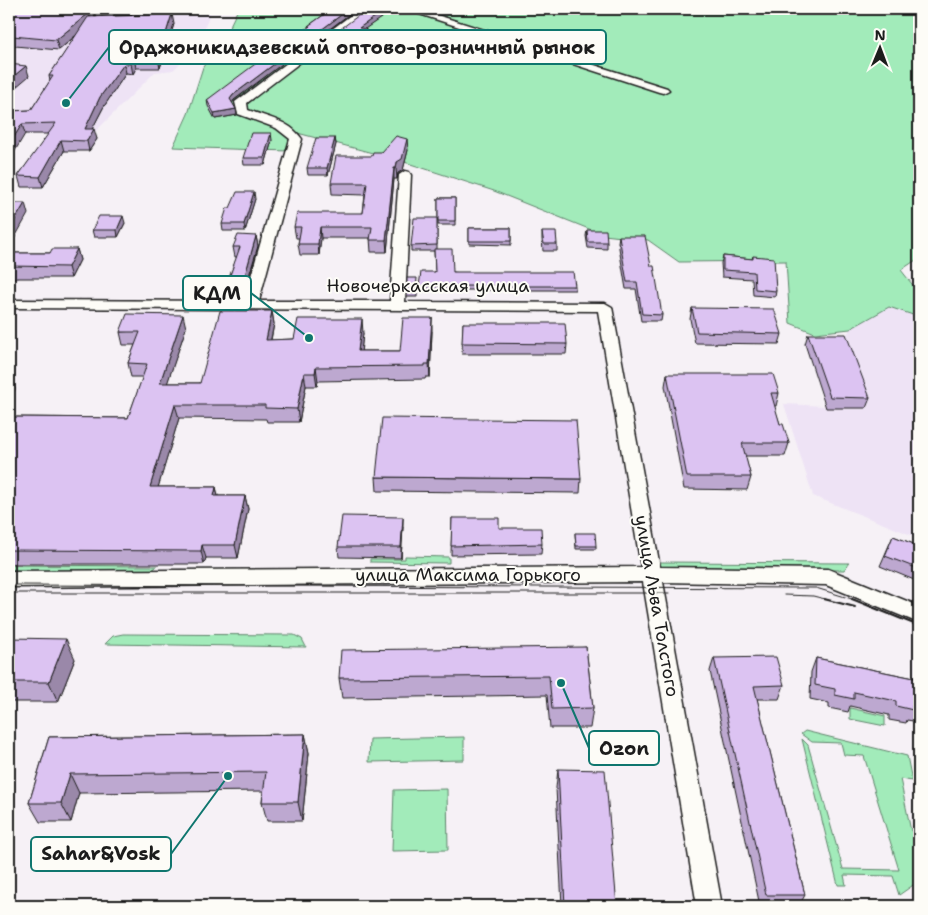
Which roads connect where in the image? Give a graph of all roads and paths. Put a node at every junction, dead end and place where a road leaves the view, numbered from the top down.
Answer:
1 (131, 9) edge
2 (364, 9) edge
3 (409, 9) edge
4 (9, 12) edge
5 (663, 90) dead end
6 (405, 175) dead end
7 (9, 304) edge
8 (251, 304) junction
9 (397, 305) junction
10 (605, 307) joint
11 (652, 574) junction
12 (9, 579) edge
13 (919, 614) edge
14 (710, 906) edge

1 - 4 main road
2 - 8 street
3 - 5 street
6 - 9 street
7 - 8 street, Новочеркасская улица
8 - 9 street, Новочеркасская улица
9 - 10 street, Новочеркасская улица
10 - 11 street, улица Льва Толстого
11 - 12 street, улица Максима Горького
11 - 13 street, улица Максима Горького
11 - 14 street, улица Льва Толстого

